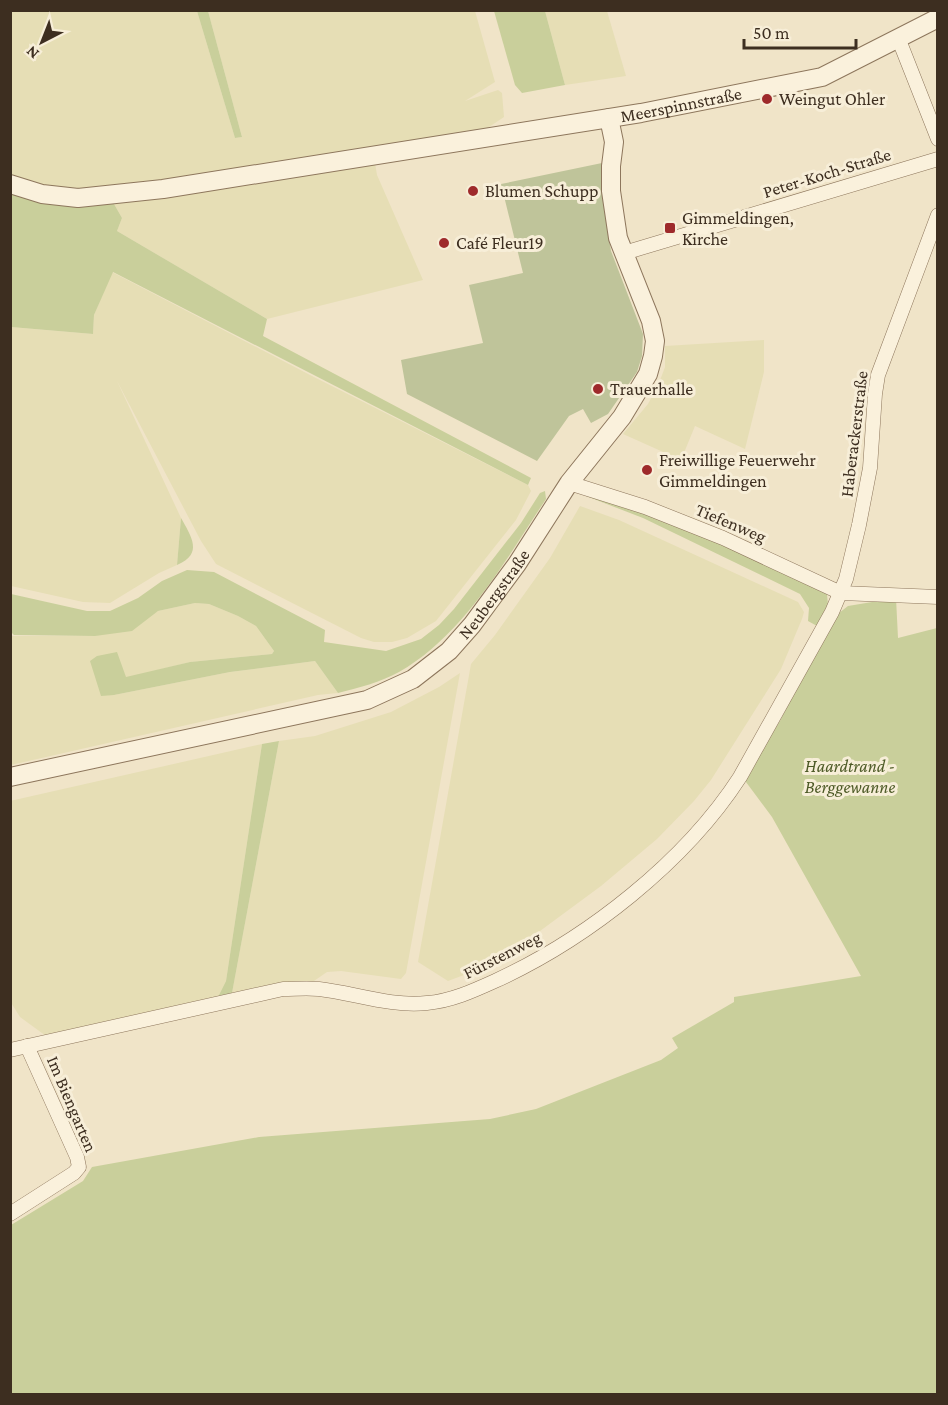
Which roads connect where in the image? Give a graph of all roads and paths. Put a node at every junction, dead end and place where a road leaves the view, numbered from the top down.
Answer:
1 (938, 18) edge
2 (898, 40) junction
3 (609, 118) junction
4 (938, 139) edge
5 (938, 159) edge
6 (10, 184) edge
7 (938, 215) edge
8 (624, 253) junction
9 (569, 483) junction
10 (841, 593) junction
11 (938, 597) edge
12 (10, 777) edge
13 (27, 1046) junction
14 (10, 1050) edge
15 (10, 1214) edge

1 - 2 street, Meerspinnstraße
2 - 3 street, Meerspinnstraße
2 - 4 street
3 - 6 street, Meerspinnstraße
3 - 8 street, Neubergstraße
5 - 8 street, Peter-Koch-Straße
7 - 10 street, Haberackerstraße
8 - 9 street, Neubergstraße
9 - 10 street, Tiefenweg
9 - 12 street, Neubergstraße
10 - 11 street
10 - 13 street, Fürstenweg
13 - 14 street, Fürstenweg
13 - 15 street, Im Biengarten

